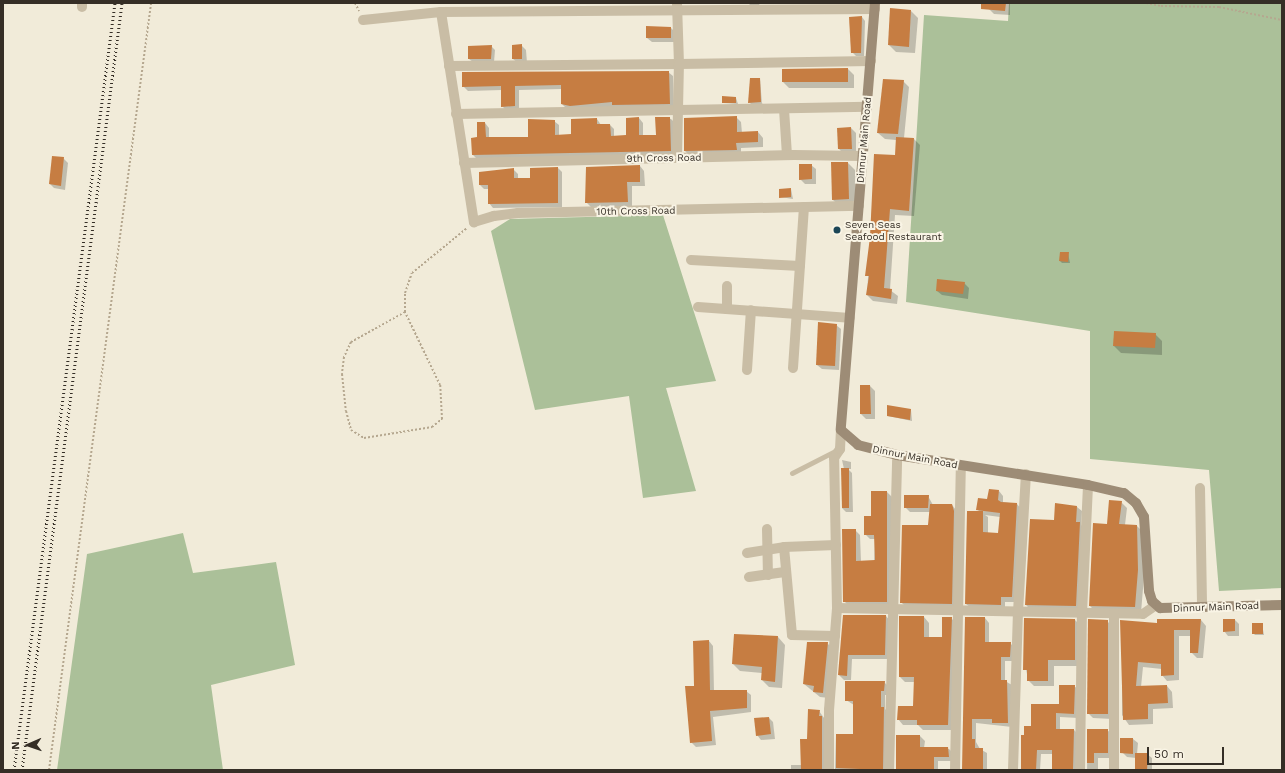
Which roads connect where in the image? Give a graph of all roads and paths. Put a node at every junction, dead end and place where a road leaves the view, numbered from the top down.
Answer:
1 (151, 3) edge
2 (1146, 3) edge
3 (875, 6) edge
4 (677, 7) edge
5 (441, 12) junction
6 (363, 20) dead end
7 (1282, 20) edge
8 (871, 61) junction
9 (678, 64) junction
10 (449, 66) junction
11 (867, 107) junction
12 (784, 108) junction
13 (678, 110) junction
14 (456, 114) junction
15 (787, 155) junction
16 (863, 156) junction
17 (677, 157) junction
18 (464, 163) junction
19 (859, 206) junction
20 (804, 207) junction
21 (474, 222) junction
22 (692, 260) dead end
23 (800, 266) junction
24 (727, 286) dead end
25 (698, 306) dead end
26 (727, 309) junction
27 (752, 310) junction
28 (405, 312) junction
29 (797, 314) junction
30 (850, 318) junction
31 (793, 368) dead end
32 (747, 370) dead end
33 (841, 430) junction
34 (840, 449) junction
35 (897, 455) junction
36 (961, 466) junction
37 (792, 473) dead end
38 (1026, 474) junction
39 (1088, 485) junction
40 (1200, 488) dead end
41 (767, 529) dead end
42 (836, 545) junction
43 (784, 547) junction
44 (766, 550) junction
45 (747, 553) dead end
46 (785, 572) junction
47 (768, 575) junction
48 (749, 577) dead end
49 (1156, 605) junction
50 (1282, 605) edge
51 (837, 608) junction
52 (1202, 608) junction
53 (892, 609) junction
54 (958, 611) junction
55 (1018, 612) junction
56 (1082, 613) junction
57 (1114, 614) junction
58 (835, 636) junction
59 (49, 770) edge
60 (829, 770) edge
61 (889, 770) edge
62 (955, 770) edge
63 (1013, 770) edge
64 (1080, 770) edge
65 (1114, 770) edge

1 - 59 path
2 - 7 path
3 - 4 street
3 - 8 street, Dinnur Main Road
4 - 5 street
4 - 9 street
5 - 6 street
5 - 10 street
8 - 9 street
8 - 11 street, Dinnur Main Road
9 - 10 street
9 - 13 street
10 - 14 street
11 - 12 street
11 - 16 street, Dinnur Main Road
12 - 13 street
12 - 15 street
13 - 14 street
13 - 17 street
14 - 18 street
15 - 16 street, 9th Cross Road
15 - 17 street, 9th Cross Road
16 - 19 street, Dinnur Main Road
17 - 18 street, 9th Cross Road
18 - 21 street
19 - 20 street, 10th Cross Road
19 - 30 street, Dinnur Main Road
20 - 21 street, 10th Cross Road
20 - 23 street
21 - 28 path
22 - 23 street
23 - 29 street
24 - 26 street
25 - 26 street
26 - 27 street
27 - 29 street
27 - 32 street
28 - 28 path
29 - 30 street
29 - 31 street
30 - 33 street, Dinnur Main Road
33 - 34 street
33 - 35 street, Dinnur Main Road
34 - 37 lane
34 - 42 street
35 - 36 street, Dinnur Main Road
35 - 53 street
36 - 38 street, Dinnur Main Road
36 - 54 street
38 - 39 street, Dinnur Main Road
38 - 55 street
39 - 49 street, Dinnur Main Road
39 - 56 street
40 - 52 street
41 - 44 street
42 - 43 street
42 - 51 street
43 - 44 street
43 - 46 street
44 - 45 street
44 - 47 street
46 - 47 street
46 - 58 street
47 - 48 street
49 - 52 street, Dinnur Main Road
49 - 57 street
50 - 52 street, Dinnur Main Road
51 - 53 street
51 - 58 street
53 - 54 street
53 - 61 street
54 - 55 street
54 - 62 street
55 - 56 street
55 - 63 street
56 - 57 street
56 - 64 street
57 - 65 street
58 - 60 street

